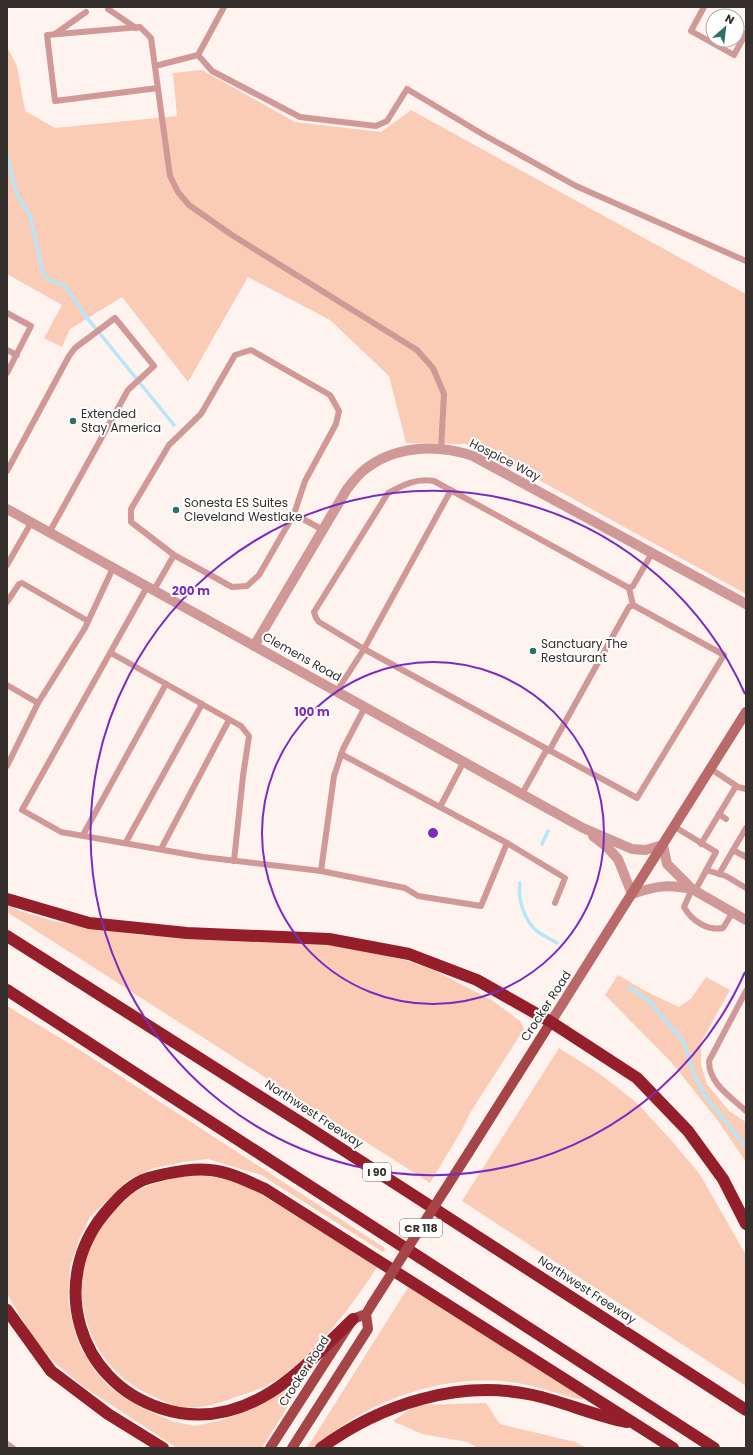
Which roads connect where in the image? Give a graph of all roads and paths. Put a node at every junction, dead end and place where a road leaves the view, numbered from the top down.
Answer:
1 (224, 7) edge
2 (704, 7) edge
3 (108, 9) dead end
4 (86, 12) dead end
5 (136, 28) junction
6 (746, 33) edge
7 (54, 34) junction
8 (198, 55) junction
9 (155, 66) junction
10 (158, 88) junction
11 (746, 261) edge
12 (7, 313) edge
13 (7, 350) edge
14 (16, 355) junction
15 (7, 373) edge
16 (441, 448) junction
17 (7, 471) edge
18 (451, 490) junction
19 (7, 510) edge
20 (294, 514) junction
21 (31, 523) junction
22 (323, 530) junction
23 (49, 533) junction
24 (652, 553) junction
25 (174, 555) junction
26 (7, 565) edge
27 (113, 568) junction
28 (629, 588) junction
29 (151, 589) junction
30 (7, 602) edge
31 (746, 604) edge
32 (633, 605) junction
33 (88, 621) junction
34 (254, 646) junction
35 (364, 649) junction
36 (111, 653) junction
37 (166, 684) junction
38 (7, 685) edge
39 (337, 691) junction
40 (38, 703) junction
41 (202, 704) junction
42 (365, 707) junction
43 (746, 712) edge
44 (229, 720) junction
45 (548, 750) junction
46 (341, 754) junction
47 (464, 761) junction
48 (7, 766) edge
49 (711, 769) junction
50 (736, 786) junction
51 (746, 789) edge
52 (522, 794) junction
53 (726, 803) junction
54 (440, 807) junction
55 (733, 807) dead end
56 (719, 814) junction
57 (726, 819) dead end
58 (712, 826) junction
59 (675, 827) junction
60 (583, 828) junction
61 (743, 828) edge
62 (719, 829) dead end
63 (83, 835) junction
64 (732, 838) dead end
65 (738, 841) junction
66 (126, 842) junction
67 (507, 843) junction
68 (702, 844) junction
69 (663, 845) junction
70 (161, 849) junction
71 (733, 850) junction
72 (716, 852) junction
73 (746, 857) edge
74 (728, 859) junction
75 (234, 861) junction
76 (321, 870) junction
77 (706, 870) junction
78 (719, 874) junction
79 (746, 888) edge
80 (694, 890) junction
81 (632, 894) junction
82 (7, 899) edge
83 (555, 903) dead end
84 (733, 912) junction
85 (746, 920) edge
86 (7, 936) edge
87 (7, 990) edge
88 (746, 991) edge
89 (551, 1022) junction
90 (746, 1111) edge
91 (746, 1224) edge
92 (7, 1310) edge
93 (366, 1314) junction
94 (353, 1319) junction
95 (746, 1410) edge
96 (635, 1424) junction
97 (7, 1444) edge
98 (13, 1448) edge
99 (163, 1448) edge
100 (270, 1448) edge
101 (292, 1448) edge
102 (321, 1448) edge
103 (673, 1448) edge
104 (714, 1448) edge

1 - 8 lane
2 - 6 lane
3 - 5 lane
4 - 7 lane
5 - 7 lane
5 - 9 lane
7 - 10 lane
8 - 9 lane
8 - 11 lane
9 - 10 lane
10 - 16 lane
12 - 14 lane
13 - 14 lane
14 - 15 lane
16 - 22 street, Hospice Way
16 - 24 street, Hospice Way
17 - 23 lane
18 - 28 lane
18 - 35 lane
18 - 35 lane
19 - 21 street, Clemens Road
20 - 22 lane
20 - 25 lane
20 - 25 lane
21 - 23 street, Clemens Road
21 - 26 lane
22 - 34 street, Hospice Way
23 - 27 street, Clemens Road
24 - 28 lane
24 - 31 street, Hospice Way
25 - 29 lane
27 - 29 street, Clemens Road
27 - 33 lane
28 - 32 lane
29 - 34 street, Clemens Road
29 - 36 lane
30 - 33 lane
32 - 45 lane
32 - 45 lane
33 - 40 lane
34 - 39 street, Clemens Road
35 - 39 lane
35 - 45 lane
36 - 37 lane
36 - 63 lane
37 - 41 lane
37 - 63 lane
38 - 40 lane
39 - 42 street, Clemens Road
40 - 48 lane
41 - 44 lane
41 - 66 lane
42 - 46 lane
42 - 47 street, Clemens Road
43 - 49 main road, Crocker Road / CR 118
44 - 70 lane
44 - 75 lane
45 - 52 lane
46 - 54 lane
46 - 76 lane
47 - 52 street, Clemens Road
47 - 54 lane
49 - 50 lane
49 - 59 main road, Crocker Road / CR 118
50 - 51 lane
50 - 53 lane
52 - 60 street, Clemens Road
53 - 55 lane
53 - 56 lane
54 - 67 lane
56 - 57 lane
56 - 58 lane
58 - 62 lane
58 - 68 lane
59 - 68 lane
59 - 69 main road, Crocker Road / CR 118
60 - 69 street, Clemens Road
60 - 81 street, Clemens Road
61 - 65 lane
63 - 66 lane
64 - 65 lane
65 - 71 lane
66 - 70 lane
67 - 76 lane
67 - 83 lane
68 - 72 lane
69 - 80 street
69 - 81 main road, Crocker Road / CR 118
70 - 75 lane
71 - 73 lane
71 - 74 lane
72 - 74 lane
72 - 77 lane
74 - 78 lane
75 - 76 lane
77 - 78 lane
77 - 80 lane
78 - 79 lane
80 - 81 street
80 - 84 street
80 - 84 lane
81 - 89 main road, Crocker Road / CR 118
82 - 89 highway
84 - 85 street
86 - 95 highway, Northwest Freeway / I 90
87 - 104 highway
88 - 90 lane
89 - 91 highway
89 - 93 main road, Crocker Road / CR 118, bridge
92 - 99 highway
93 - 94 main road
93 - 101 main road, Crocker Road / CR 118
94 - 96 highway
94 - 100 main road, Crocker Road
96 - 102 highway
96 - 103 highway
97 - 98 lane

